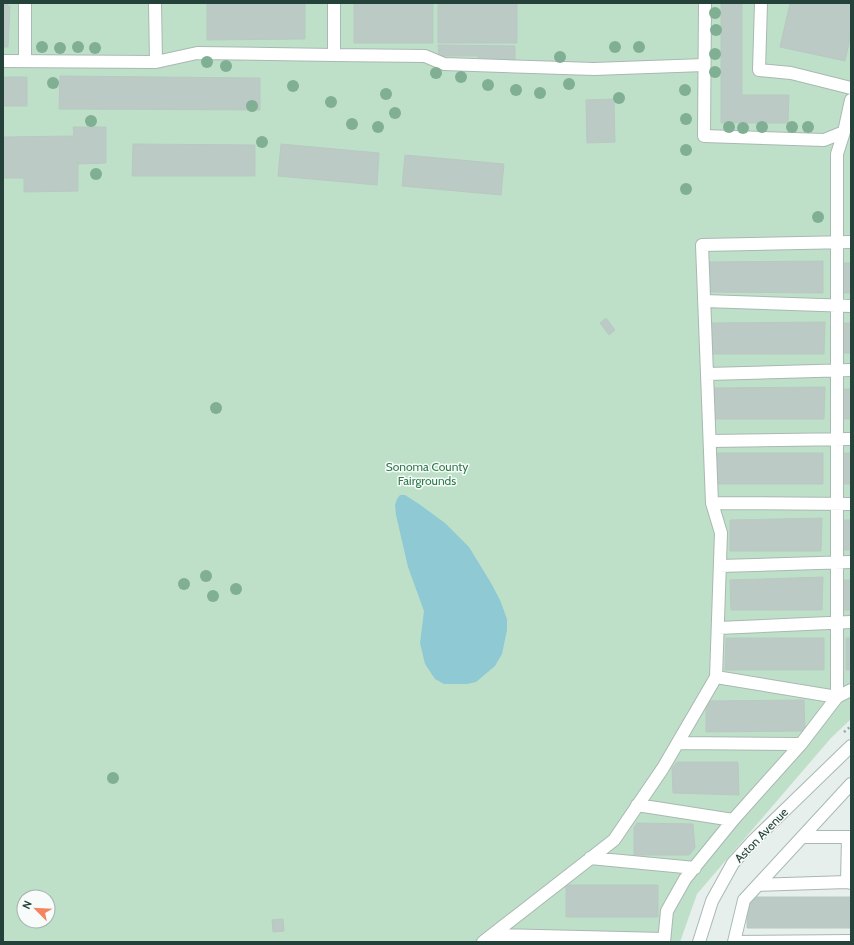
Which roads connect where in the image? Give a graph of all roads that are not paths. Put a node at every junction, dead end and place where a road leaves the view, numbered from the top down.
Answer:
1 (25, 3) edge
2 (155, 3) edge
3 (334, 3) edge
4 (705, 3) edge
5 (761, 3) edge
6 (334, 55) junction
7 (3, 61) edge
8 (25, 61) junction
9 (156, 62) junction
10 (704, 65) junction
11 (851, 88) edge
12 (851, 100) edge
13 (844, 132) junction
14 (837, 242) junction
15 (851, 242) edge
16 (704, 301) junction
17 (837, 305) junction
18 (851, 306) edge
19 (851, 370) edge
20 (837, 371) junction
21 (707, 374) junction
22 (837, 438) junction
23 (851, 439) edge
24 (710, 441) junction
25 (712, 503) junction
26 (837, 503) junction
27 (851, 504) edge
28 (837, 562) junction
29 (851, 562) edge
30 (720, 566) junction
31 (837, 622) junction
32 (851, 622) edge
33 (718, 628) junction
34 (716, 677) junction
35 (851, 690) edge
36 (837, 697) junction
37 (678, 743) junction
38 (801, 744) junction
39 (851, 746) edge
40 (851, 784) edge
41 (638, 805) junction
42 (733, 820) junction
43 (802, 837) junction
44 (850, 837) edge
45 (590, 858) junction
46 (695, 868) junction
47 (849, 882) edge
48 (758, 885) junction
49 (487, 939) edge
50 (664, 941) edge
51 (851, 941) edge
52 (699, 942) edge
53 (734, 942) edge

1 - 8 street
2 - 9 street
3 - 6 street
4 - 10 street
5 - 11 street
6 - 9 street
6 - 10 street
7 - 8 street
8 - 9 street
10 - 13 street
12 - 13 street
13 - 14 street
14 - 15 street
14 - 16 street
14 - 17 street
16 - 17 street
16 - 21 street
17 - 18 street
17 - 20 street
19 - 20 street
20 - 21 street
20 - 22 street
21 - 24 street
22 - 23 street
22 - 24 street
22 - 26 street
24 - 25 street
25 - 26 street
25 - 30 street
26 - 27 street
26 - 28 street
28 - 29 street
28 - 30 street
28 - 31 street
30 - 33 street
31 - 32 street
31 - 33 street
31 - 36 street
33 - 34 street
34 - 36 street
34 - 37 street
35 - 36 street
36 - 38 street
37 - 38 street
37 - 41 street
38 - 42 street
39 - 52 street, Aston Avenue
40 - 43 street
41 - 42 street
41 - 45 street
42 - 46 street
43 - 44 street
43 - 48 street
44 - 47 street
45 - 46 street
45 - 49 street
46 - 50 street
47 - 48 street
48 - 53 street
49 - 50 street
51 - 53 street

